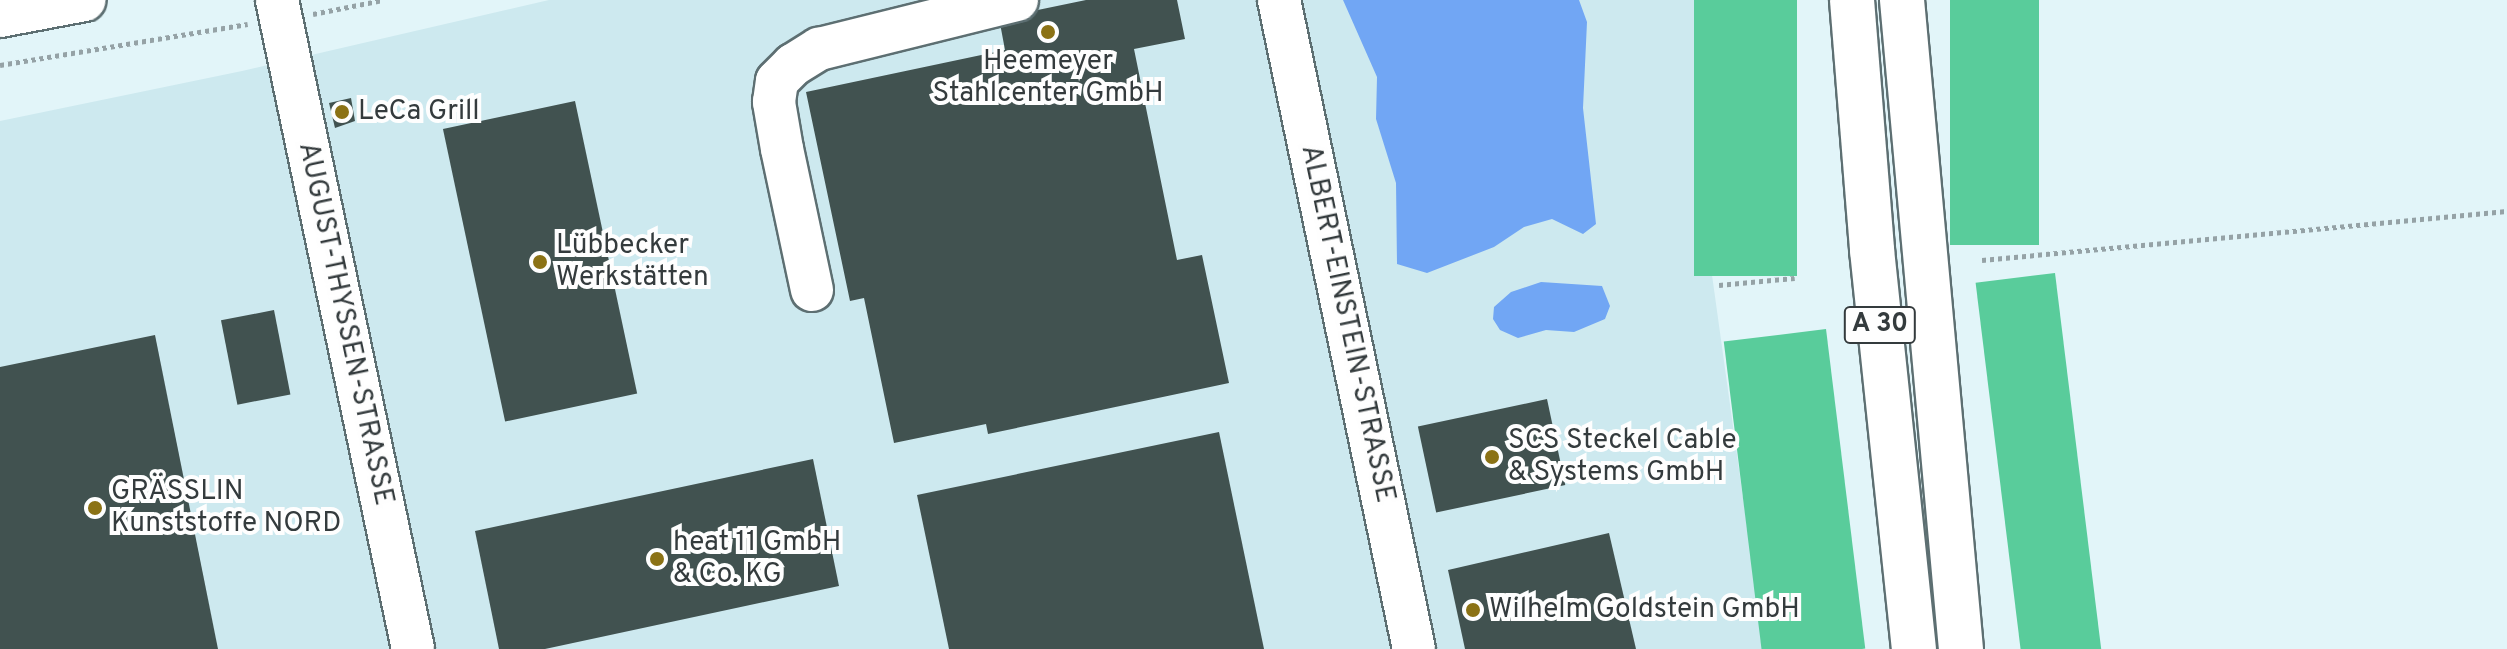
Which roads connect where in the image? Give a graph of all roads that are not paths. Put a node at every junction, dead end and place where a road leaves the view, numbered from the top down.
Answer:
1 (85, 0) edge
2 (1017, 0) edge
3 (1279, 0) edge
4 (1852, 0) edge
5 (1902, 0) edge
6 (279, 10) edge
7 (0, 16) edge
8 (812, 290) dead end
9 (413, 649) edge
10 (1414, 649) edge
11 (1914, 649) edge
12 (1961, 649) edge

1 - 7 street
2 - 8 street
3 - 10 street, ALBERT-EINSTEIN-STRASSE
4 - 11 highway, A 30
5 - 12 highway, A 30
6 - 9 street, AUGUST-THYSSEN-STRASSE

